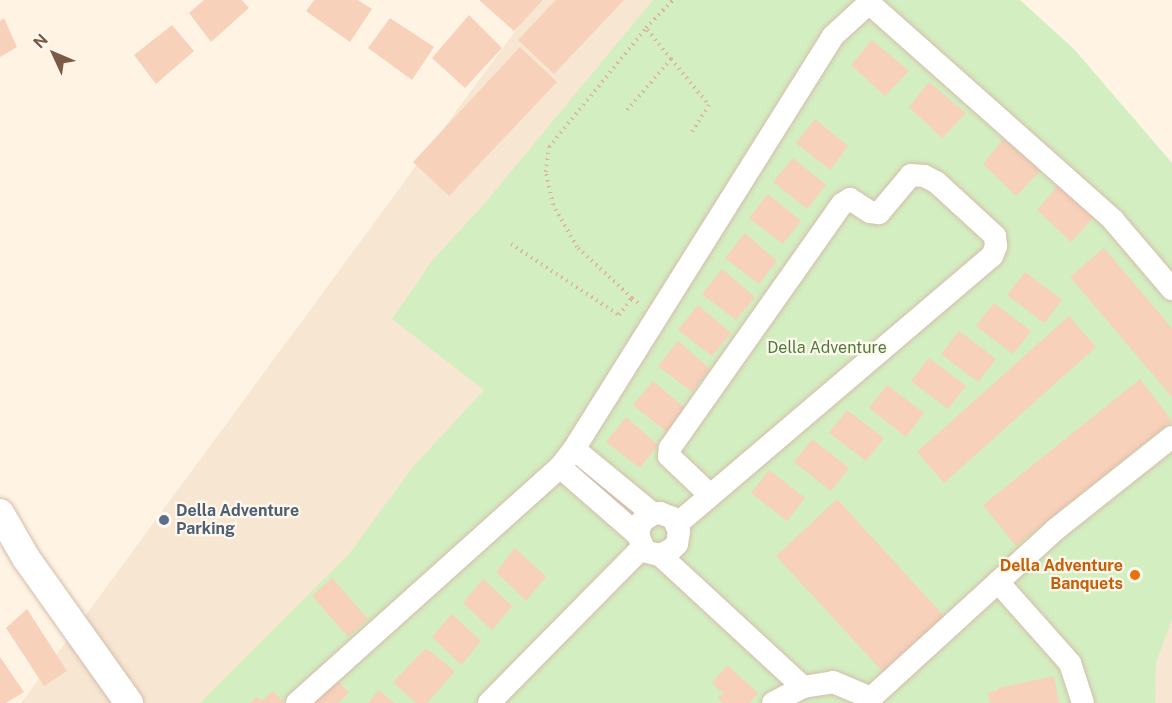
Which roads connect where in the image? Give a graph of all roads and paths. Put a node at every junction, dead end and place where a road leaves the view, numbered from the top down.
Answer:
1 (673, 0) edge
2 (868, 1) edge
3 (646, 28) junction
4 (671, 59) junction
5 (627, 110) dead end
6 (690, 136) dead end
7 (511, 244) dead end
8 (1172, 289) edge
9 (632, 298) junction
10 (657, 315) junction
11 (1172, 437) edge
12 (574, 448) junction
13 (560, 467) junction
14 (710, 495) junction
15 (0, 513) edge
16 (653, 514) junction
17 (677, 524) junction
18 (647, 546) junction
19 (998, 582) junction
20 (802, 687) junction
21 (129, 703) edge
22 (297, 703) edge
23 (489, 703) edge
24 (773, 703) edge
25 (1083, 703) edge

1 - 3 path
2 - 8 street
2 - 10 street
3 - 4 path
3 - 9 path
4 - 5 path
4 - 6 path
7 - 9 path
9 - 10 path
10 - 12 street
11 - 19 street
12 - 13 street
12 - 16 street
13 - 18 street
13 - 22 street
14 - 14 street
14 - 17 street
15 - 21 street
16 - 17 street
16 - 18 street
17 - 18 street
18 - 20 street
18 - 23 street
19 - 20 street
19 - 25 street
20 - 24 street

